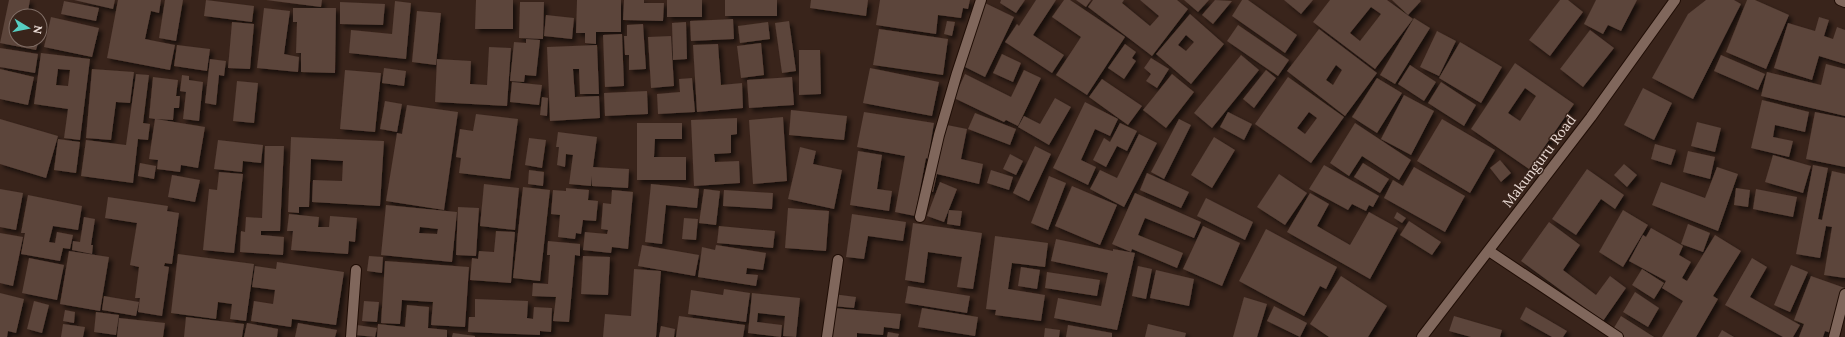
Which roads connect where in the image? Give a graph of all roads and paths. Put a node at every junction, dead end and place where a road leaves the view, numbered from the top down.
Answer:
1 (981, 0) edge
2 (1675, 0) edge
3 (1840, 0) edge
4 (1845, 2) edge
5 (920, 217) dead end
6 (1489, 251) junction
7 (838, 260) dead end
8 (356, 270) dead end
9 (1845, 294) edge
10 (351, 337) edge
11 (827, 337) edge
12 (1422, 337) edge
13 (1618, 337) edge
14 (1834, 337) edge

1 - 5 street
2 - 6 street, Makunguru Road
3 - 4 street
6 - 12 street, Makunguru Road
6 - 13 street
7 - 11 street
8 - 10 street
9 - 14 street

